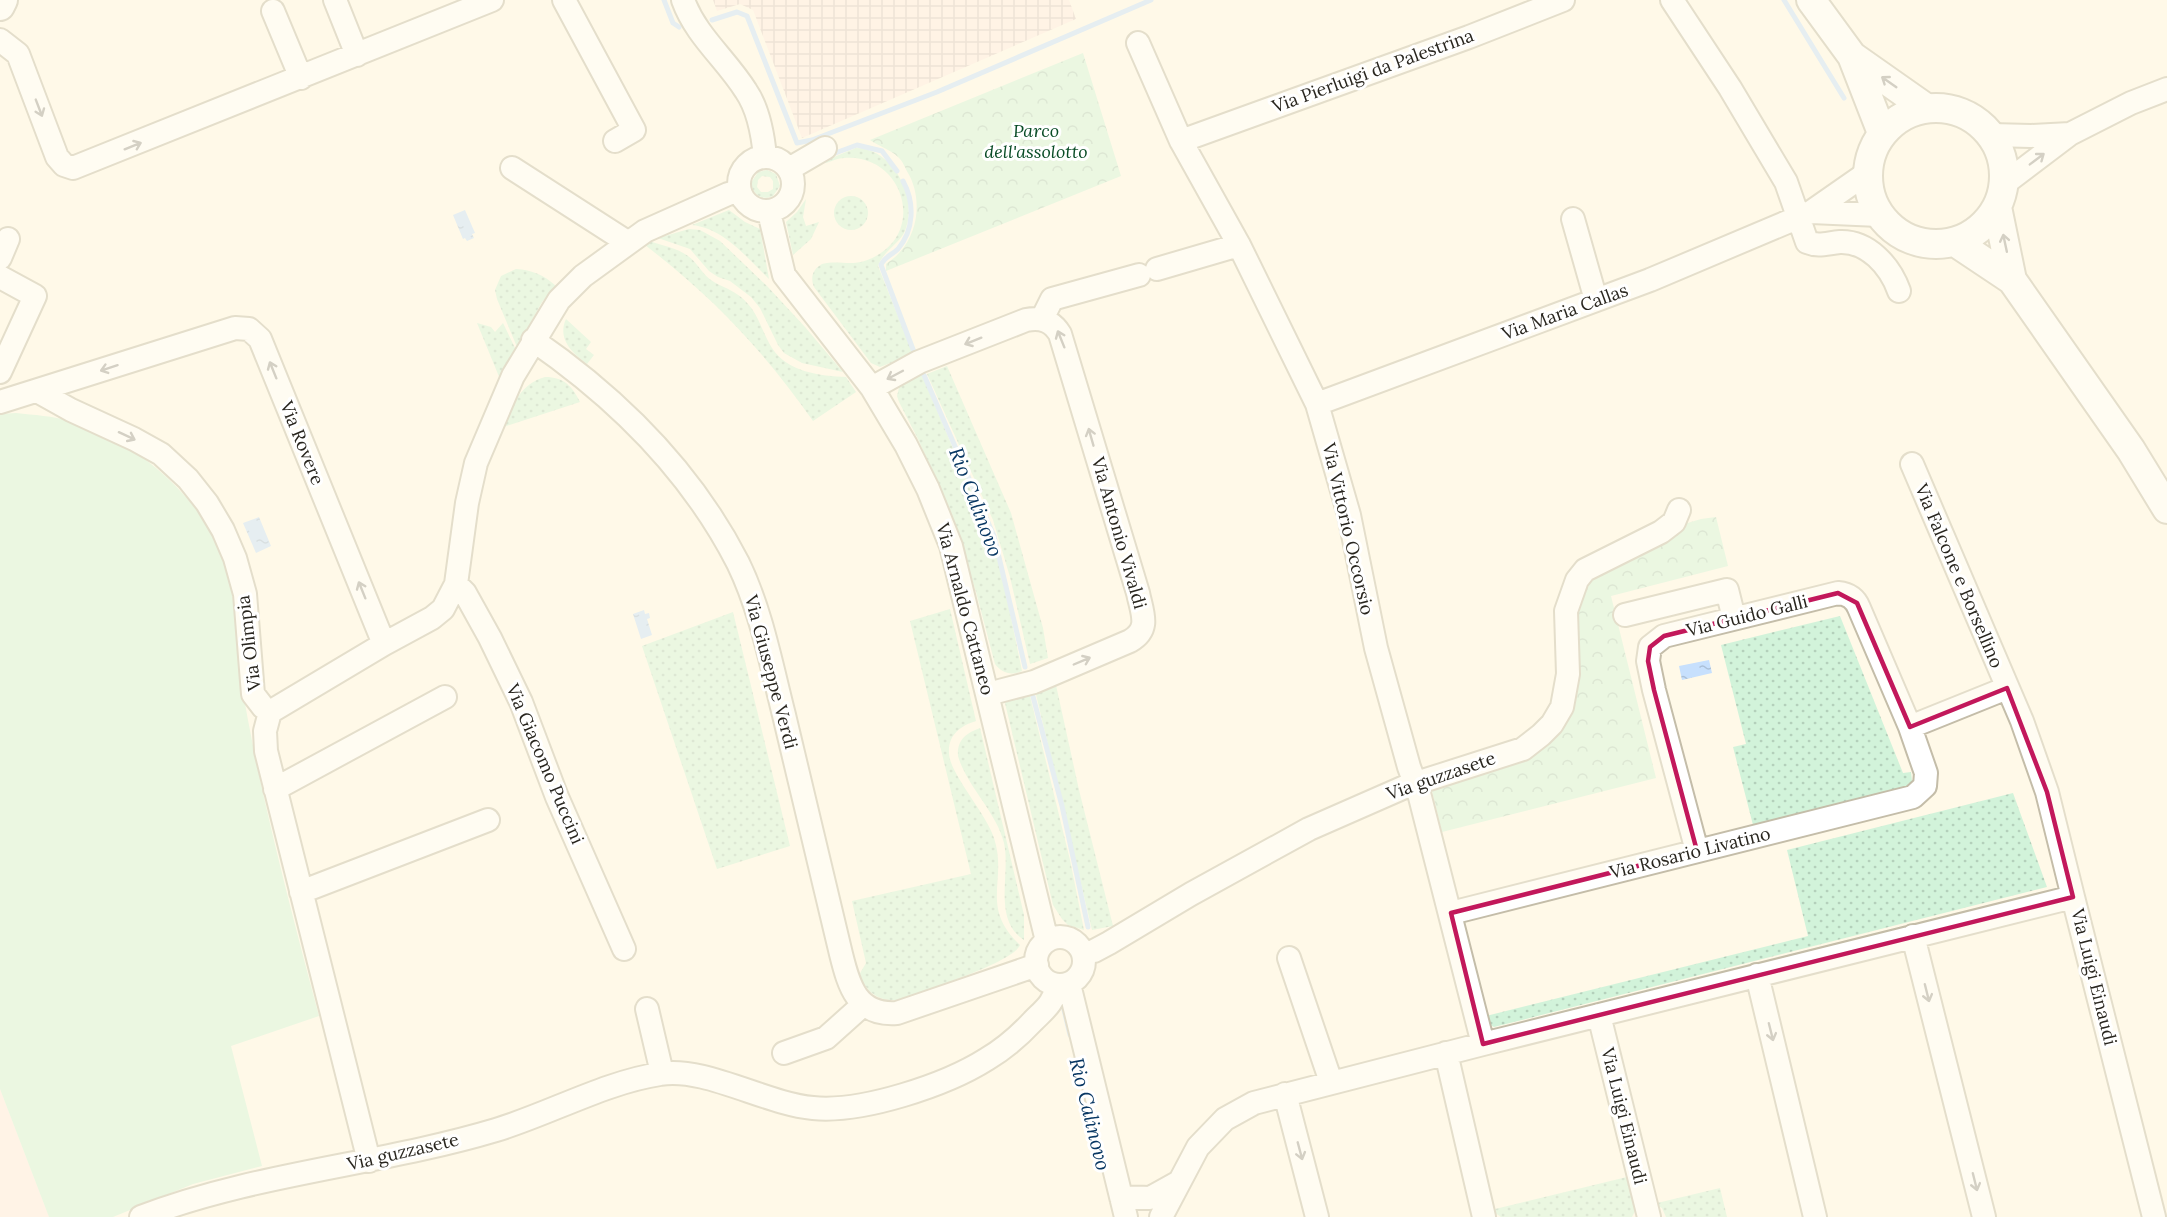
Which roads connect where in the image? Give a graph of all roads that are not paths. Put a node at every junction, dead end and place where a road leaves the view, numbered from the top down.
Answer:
1 (3, 0) edge
2 (335, 0) edge
3 (492, 0) edge
4 (564, 0) edge
5 (683, 0) edge
6 (1563, 0) edge
7 (1672, 0) edge
8 (1811, 0) edge
9 (0, 6) edge
10 (460, 6) edge
11 (273, 11) dead end
12 (1137, 43) dead end
13 (9, 47) edge
14 (357, 55) junction
15 (1852, 56) junction
16 (301, 78) junction
17 (2167, 89) edge
18 (1926, 108) junction
19 (1882, 133) junction
20 (1991, 135) junction
21 (2070, 135) junction
22 (615, 141) dead end
23 (1181, 141) junction
24 (825, 148) dead end
25 (765, 157) junction
26 (512, 168) dead end
27 (789, 169) junction
28 (1867, 173) junction
29 (739, 191) junction
30 (2000, 195) junction
31 (769, 212) junction
32 (1804, 214) junction
33 (1879, 215) junction
34 (1573, 219) dead end
35 (627, 242) junction
36 (1955, 242) junction
37 (1239, 245) junction
38 (0, 277) edge
39 (2012, 280) junction
40 (1899, 291) dead end
41 (1596, 300) junction
42 (1042, 319) junction
43 (533, 340) junction
44 (0, 372) edge
45 (872, 388) junction
46 (37, 391) junction
47 (0, 402) edge
48 (1317, 404) junction
49 (1912, 464) dead end
50 (2167, 509) edge
51 (1679, 510) dead end
52 (456, 584) junction
53 (1625, 615) dead end
54 (1734, 618) junction
55 (384, 644) junction
56 (2007, 688) junction
57 (988, 694) junction
58 (445, 697) dead end
59 (270, 712) junction
60 (1910, 727) junction
61 (1415, 783) junction
62 (1925, 786) joint
63 (275, 789) junction
64 (488, 820) dead end
65 (1697, 851) junction
66 (301, 892) junction
67 (2073, 897) junction
68 (1451, 913) junction
69 (1912, 936) junction
70 (1047, 941) junction
71 (624, 949) dead end
72 (1083, 953) junction
73 (1289, 958) dead end
74 (1037, 965) junction
75 (1757, 975) junction
76 (1063, 985) junction
77 (864, 1004) junction
78 (647, 1009) dead end
79 (1599, 1015) junction
80 (1483, 1044) junction
81 (784, 1053) dead end
82 (1446, 1053) junction
83 (662, 1073) junction
84 (1332, 1082) junction
85 (1285, 1094) junction
86 (369, 1161) junction
87 (1177, 1183) junction
88 (1124, 1207) edge
89 (195, 1208) edge
90 (141, 1217) edge
91 (1161, 1217) edge
92 (1317, 1217) edge
93 (1484, 1217) edge
94 (1649, 1217) edge
95 (1815, 1217) edge
96 (1984, 1217) edge
97 (2154, 1217) edge

1 - 9 main road
2 - 14 street
3 - 10 street
4 - 22 street
5 - 25 street
6 - 23 street, Via Pierluigi da Palestrina
7 - 32 street
8 - 15 main road
10 - 14 street
11 - 16 street
12 - 23 street, Via Vittorio Occorsio
13 -> 16 street
14 - 16 street
18 -> 15 main road
15 - 19 main road
17 - 21 street
18 - 19 main road
18 - 20 main road
19 - 28 main road
20 - 21 street
20 - 30 main road
30 -> 21 street
23 - 37 street, Via Vittorio Occorsio
24 - 27 street
25 - 27 street
25 - 29 street
26 - 35 street
27 - 31 street
28 - 32 street, Via Maria Callas
28 - 33 main road
29 - 31 street
29 - 35 street
30 - 36 main road
39 -> 30 main road
31 - 45 street, Via Arnaldo Cattaneo
32 - 33 street, Via Maria Callas
32 - 40 street
32 - 41 street, Via Maria Callas
33 - 36 main road
34 - 41 street
35 - 43 street
36 - 39 main road
37 - 42 street
37 - 48 street, Via Vittorio Occorsio
38 - 44 street
39 - 50 main road
41 - 48 street, Via Maria Callas
42 -> 45 street
57 -> 42 street, Via Antonio Vivaldi
43 - 52 street
43 - 77 street, Via Giuseppe Verdi
45 - 57 street, Via Arnaldo Cattaneo
46 - 47 street
55 -> 46 street, Via Rovere
46 -> 59 street, Via Olimpia
48 - 61 street, Via Vittorio Occorsio
49 - 56 street, Via Falcone e Borsellino
51 - 61 street, Via guzzasete
52 - 55 street
52 - 71 street, Via Giacomo Puccini
53 - 54 street
54 - 60 street, Via Guido Galli
54 - 65 street, Via Guido Galli
55 - 59 street
56 - 60 street, Via Falcone e Borsellino
56 - 67 street, Via Falcone e Borsellino
57 - 70 street, Via Arnaldo Cattaneo
58 - 63 street
59 - 63 street, Via Olimpia
60 - 62 street, Via Guido Galli
61 - 68 street, Via Vittorio Occorsio
61 - 72 street, Via guzzasete
62 - 65 street, Via Rosario Livatino
63 - 66 street, Via Olimpia
64 - 66 street
65 - 68 street, Via Rosario Livatino
66 - 86 street, Via Olimpia
67 - 69 street, Via Luigi Einaudi
67 - 97 street, Via Luigi Einaudi
68 - 80 street, Via Vittorio Occorsio
69 - 75 street, Via Luigi Einaudi
69 -> 96 street
70 - 72 street
70 - 74 street
72 - 76 street
73 - 84 street
74 - 76 street
74 - 77 street
75 - 79 street, Via Luigi Einaudi
75 -> 95 street
76 - 83 street, Via guzzasete
76 - 88 street
77 - 81 street
78 - 83 street
79 - 80 street, Via Luigi Einaudi
79 - 94 street, Via Luigi Einaudi
80 - 82 street, Via Luigi Einaudi
82 - 84 street, Via Luigi Einaudi
82 - 93 street
83 - 86 street, Via guzzasete
84 - 85 street, Via Luigi Einaudi
85 - 87 street, Via Luigi Einaudi
85 -> 92 street
86 - 89 street, Via guzzasete
87 - 88 street
87 - 91 street, Via Luigi Einaudi
89 - 90 street, Via guzzasete

